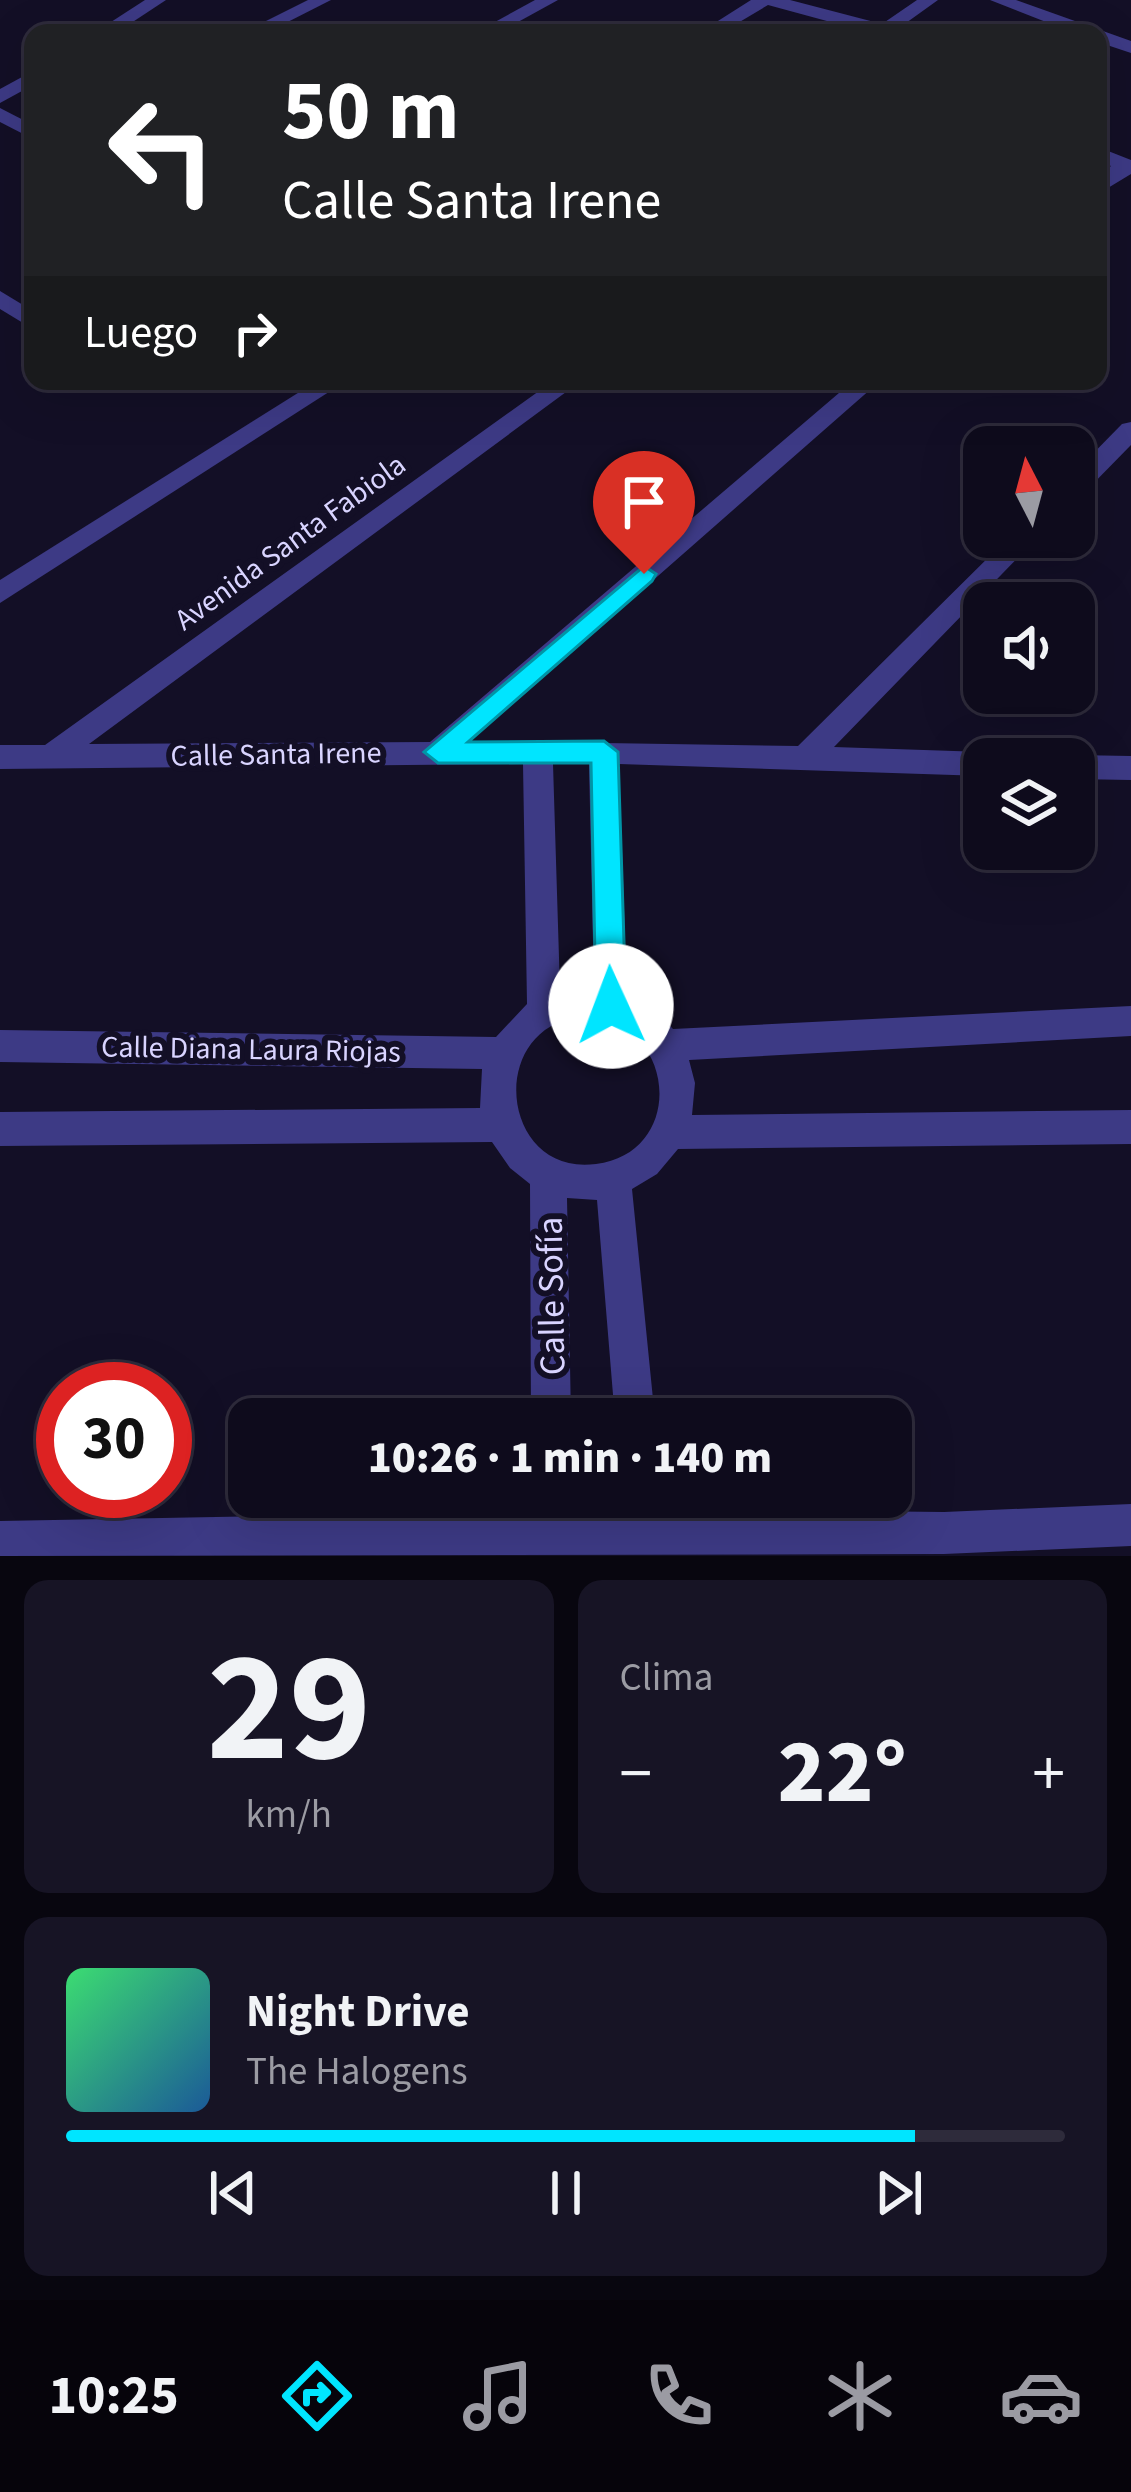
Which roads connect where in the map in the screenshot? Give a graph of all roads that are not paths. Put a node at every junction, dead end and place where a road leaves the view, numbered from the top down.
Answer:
1 (157, 0) edge
2 (322, 0) edge
3 (550, 0) edge
4 (767, 0) edge
5 (929, 0) edge
6 (999, 0) edge
7 (118, 24) edge
8 (270, 24) edge
9 (502, 24) edge
10 (725, 24) edge
11 (854, 24) edge
12 (894, 24) edge
13 (1078, 24) edge
14 (319, 390) edge
15 (556, 390) edge
16 (858, 390) edge
17 (1131, 430) edge
18 (1095, 467) edge
19 (1004, 558) edge
20 (7, 578) edge
21 (438, 752) junction
22 (538, 752) junction
23 (604, 752) junction
24 (0, 757) edge
25 (50, 757) junction
26 (805, 758) junction
27 (963, 763) edge
28 (1095, 767) edge
29 (1131, 768) edge
30 (611, 1006) junction
31 (544, 1013) junction
32 (1131, 1021) edge
33 (667, 1045) junction
34 (0, 1046) edge
35 (502, 1052) junction
36 (500, 1124) junction
37 (1131, 1126) edge
38 (0, 1129) edge
39 (672, 1132) junction
40 (548, 1172) junction
41 (613, 1177) junction
42 (551, 1398) edge
43 (633, 1398) edge
44 (495, 1518) edge
45 (707, 1518) edge
46 (1131, 1525) edge
47 (0, 1542) edge
48 (64, 1548) edge

1 - 7 street
2 - 8 street
3 - 9 street
4 - 10 street
4 - 11 street
5 - 12 street
6 - 13 street
14 - 20 street
15 - 25 street, Avenida Santa Fabiola
16 - 21 street
17 - 18 street
19 - 26 street
21 - 22 street, Calle Santa Irene
21 - 25 street, Calle Santa Irene
22 - 23 street, Calle Santa Irene
22 - 31 street
23 - 26 street, Calle Santa Irene
23 - 30 street
24 - 25 street, Calle Santa Irene
26 - 27 street, Calle Santa Irene
28 - 29 street
30 - 31 street
30 - 33 street
31 - 35 street
32 - 33 street
33 - 39 street
34 - 35 street, Calle Diana Laura Riojas
35 - 36 street
36 - 38 street
36 - 40 street
37 - 39 street
39 - 41 street
40 - 41 street
40 - 42 street, Calle Sofía
41 - 43 street
44 - 48 street
45 - 46 street
47 - 48 street

